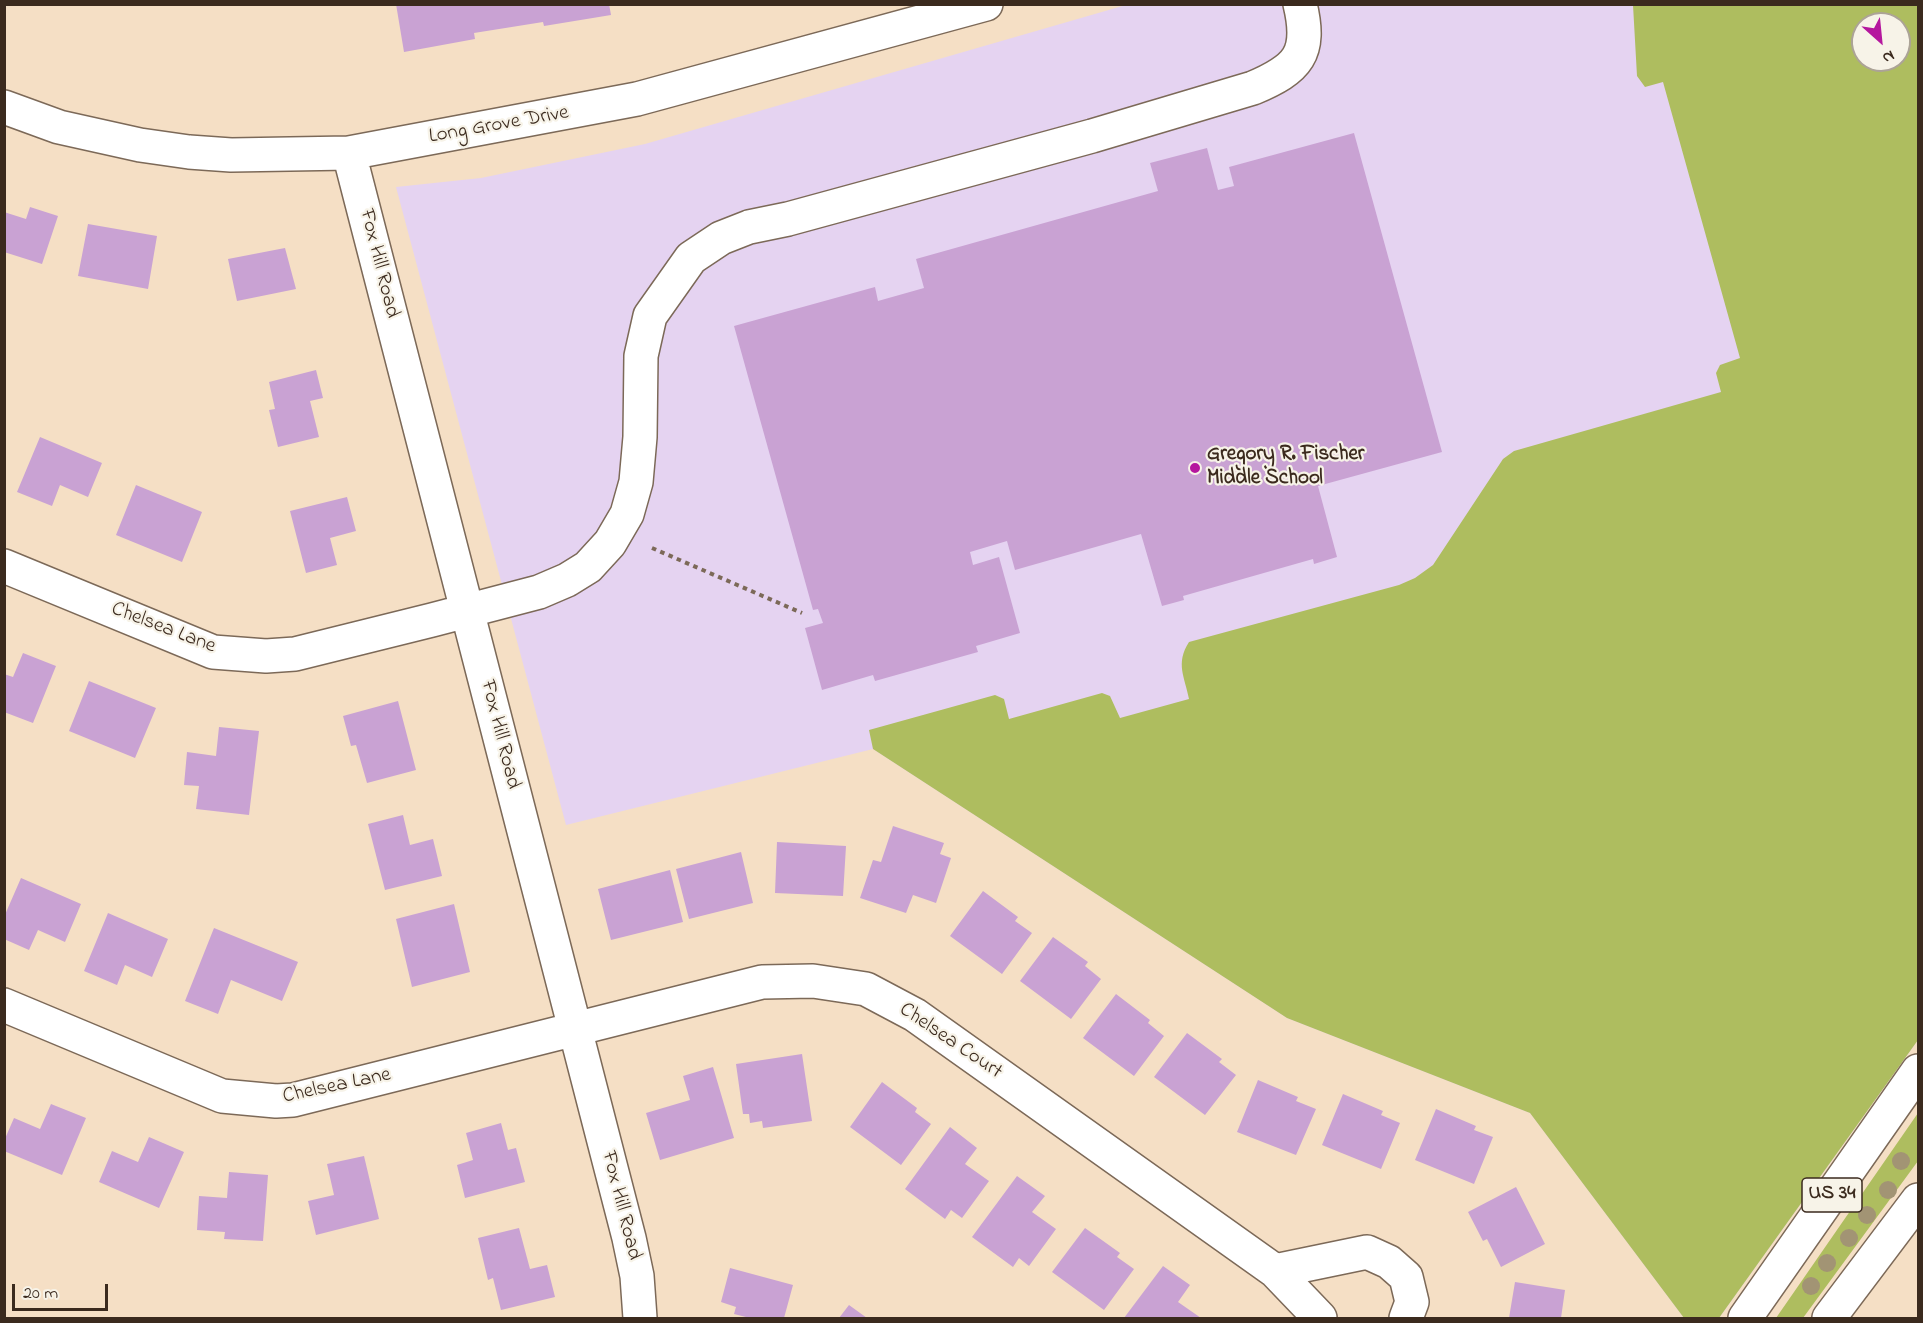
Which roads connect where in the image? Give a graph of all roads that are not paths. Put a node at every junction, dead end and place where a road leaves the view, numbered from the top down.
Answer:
1 (986, 4) edge
2 (1300, 4) edge
3 (936, 11) edge
4 (4, 107) edge
5 (349, 153) junction
6 (4, 566) edge
7 (467, 611) junction
8 (4, 1005) edge
9 (575, 1029) junction
10 (1918, 1071) edge
11 (1918, 1200) edge
12 (1275, 1271) junction
13 (640, 1318) edge
14 (1320, 1318) edge
15 (1406, 1318) edge
16 (1745, 1318) edge
17 (1829, 1318) edge

1 - 3 street, Long Grove Drive
2 - 7 street, Chelsea Lane
3 - 5 street, Long Grove Drive
4 - 5 street, Long Grove Drive
5 - 7 street, Fox Hill Road
6 - 7 street, Chelsea Lane
7 - 9 street, Fox Hill Road
8 - 9 street, Chelsea Lane
9 - 12 street, Chelsea Court
9 - 13 street, Fox Hill Road
10 - 16 street, US 34
11 - 17 street
12 - 14 street, Chelsea Court
12 - 15 street

